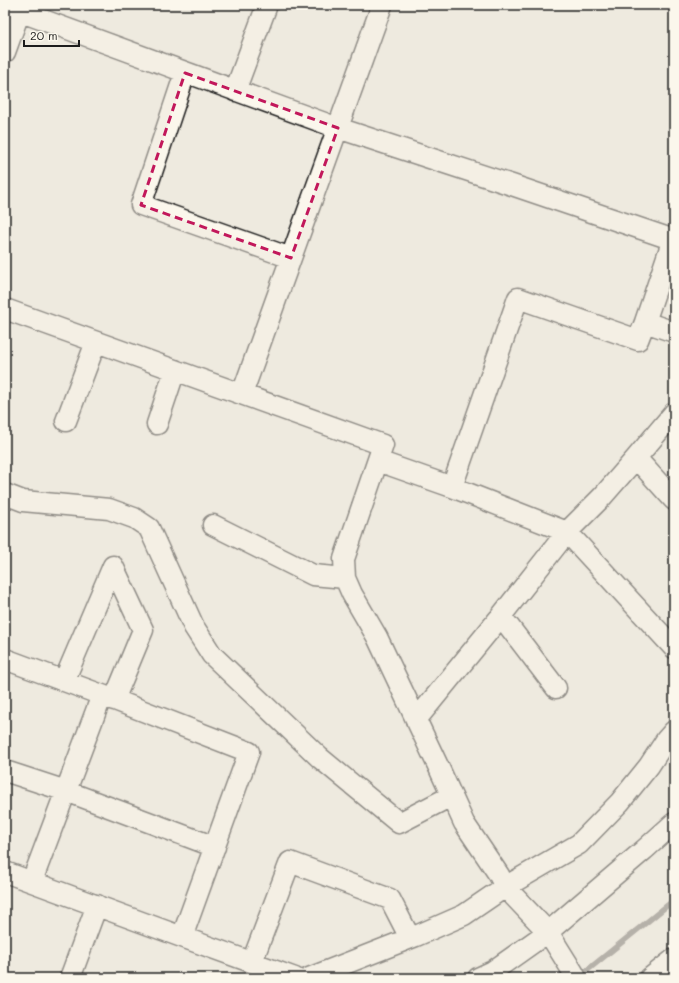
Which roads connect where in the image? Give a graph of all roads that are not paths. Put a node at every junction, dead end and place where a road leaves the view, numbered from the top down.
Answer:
1 (267, 5) edge
2 (382, 5) edge
3 (15, 7) edge
4 (5, 52) edge
5 (185, 73) junction
6 (235, 91) junction
7 (338, 128) junction
8 (673, 240) edge
9 (291, 258) junction
10 (5, 309) edge
11 (645, 322) junction
12 (674, 332) edge
13 (96, 342) junction
14 (175, 370) junction
15 (242, 394) junction
16 (674, 413) edge
17 (66, 422) dead end
18 (157, 424) dead end
19 (636, 458) junction
20 (378, 461) junction
21 (452, 486) junction
22 (5, 494) edge
23 (674, 500) edge
24 (213, 525) dead end
25 (567, 532) junction
26 (345, 578) junction
27 (501, 616) junction
28 (674, 648) edge
29 (5, 659) edge
30 (64, 681) junction
31 (556, 688) dead end
32 (108, 698) junction
33 (416, 720) junction
34 (674, 731) edge
35 (5, 771) edge
36 (66, 791) junction
37 (452, 796) junction
38 (674, 823) edge
39 (215, 847) junction
40 (5, 872) edge
41 (32, 881) junction
42 (505, 887) junction
43 (97, 905) junction
44 (548, 932) junction
45 (182, 937) junction
46 (410, 938) junction
47 (674, 959) edge
48 (252, 962) junction
49 (575, 975) edge
50 (70, 978) edge
51 (295, 978) edge
52 (309, 978) edge
53 (478, 978) edge
54 (650, 978) edge

1 - 6 street
2 - 7 street
3 - 4 street
3 - 5 street
5 - 6 street
5 - 9 street
6 - 7 street
7 - 8 street
7 - 9 street
8 - 11 street
9 - 15 street
10 - 13 street
11 - 12 street
11 - 21 street
13 - 14 street
13 - 17 street
14 - 15 street
14 - 18 street
15 - 20 street
16 - 19 street
19 - 23 street
19 - 25 street
20 - 21 street
20 - 26 street
21 - 25 street
22 - 37 street
24 - 26 street
25 - 27 street
25 - 28 street
26 - 33 street
27 - 31 street
27 - 33 street
29 - 30 street
30 - 32 street
30 - 32 street
32 - 36 street
32 - 39 street
33 - 37 street
34 - 42 street
35 - 36 street
36 - 39 street
36 - 41 street
37 - 42 street
38 - 44 street
39 - 45 street
40 - 41 street
41 - 43 street
42 - 44 street
42 - 46 street
43 - 45 street
43 - 50 street
44 - 49 street
44 - 53 street
45 - 48 street
46 - 48 street
46 - 52 street
47 - 54 street
48 - 51 street

